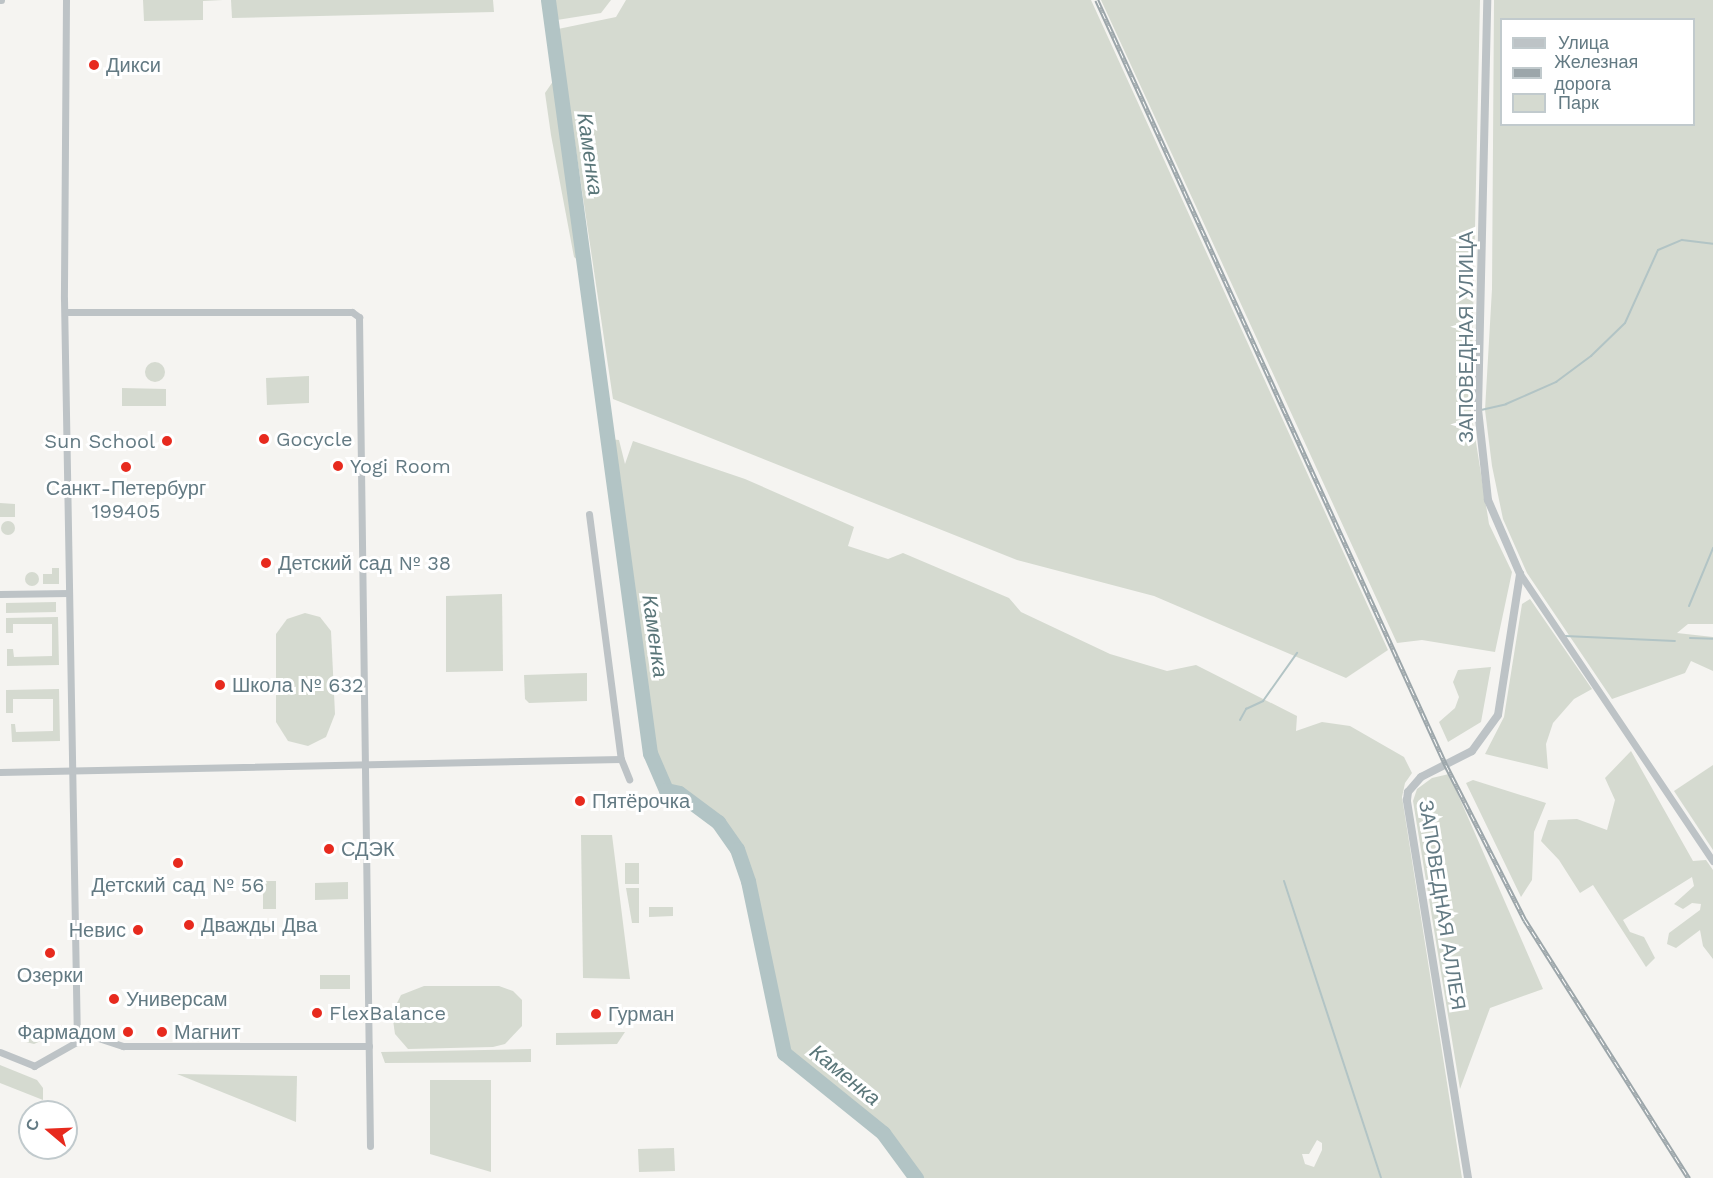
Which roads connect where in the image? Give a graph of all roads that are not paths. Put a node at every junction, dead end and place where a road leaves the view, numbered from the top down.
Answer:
1 (66, 0) edge
2 (1487, 0) edge
3 (65, 312) junction
4 (589, 514) dead end
5 (1520, 574) junction
6 (69, 593) junction
7 (0, 594) edge
8 (621, 759) junction
9 (365, 765) junction
10 (71, 771) junction
11 (0, 772) edge
12 (629, 779) dead end
13 (1713, 861) edge
14 (77, 1041) junction
15 (369, 1046) junction
16 (0, 1052) edge
17 (370, 1146) dead end
18 (1468, 1178) edge

1 - 3 street
2 - 5 street, ЗАПОВЕДНАЯ УЛИЦА
3 - 6 street
3 - 9 street
4 - 8 street
5 - 13 street, ЗАПОВЕДНАЯ УЛИЦА
5 - 18 street, ЗАПОВЕДНАЯ АЛЛЕЯ
6 - 7 street
6 - 10 street
8 - 9 street
8 - 12 street
9 - 10 street
9 - 15 street
10 - 11 street
10 - 14 street
14 - 15 street
14 - 16 street
15 - 17 street

